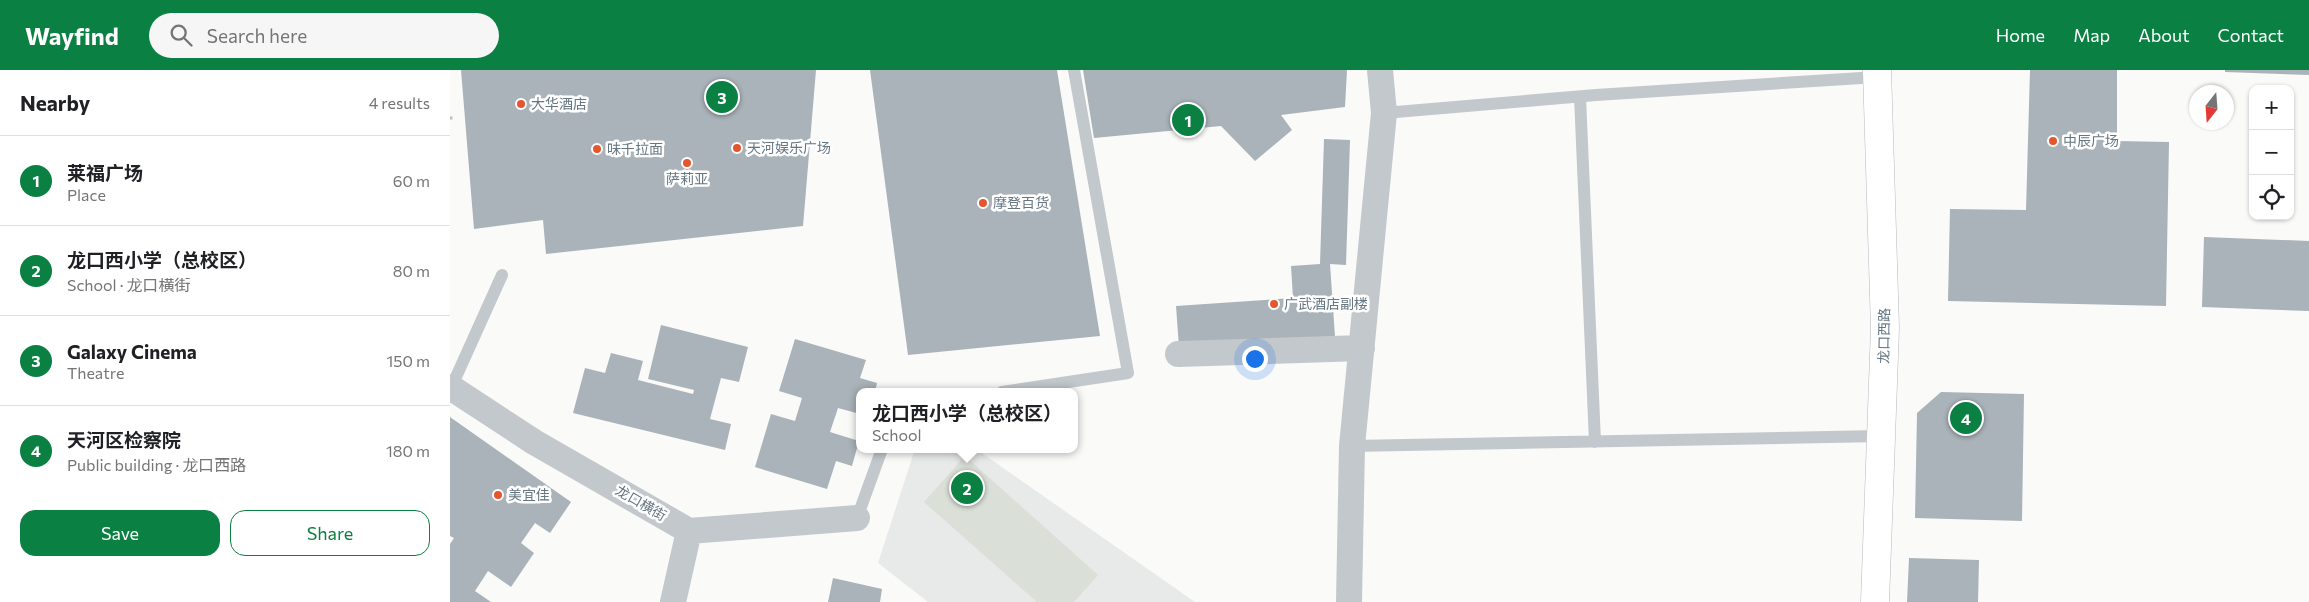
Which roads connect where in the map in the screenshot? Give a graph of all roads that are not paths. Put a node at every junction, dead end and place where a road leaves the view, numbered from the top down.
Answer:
1 (1074, 70) edge
2 (1380, 70) edge
3 (1877, 74) edge
4 (1580, 96) junction
5 (1384, 113) junction
6 (502, 275) dead end
7 (1362, 348) junction
8 (1178, 354) dead end
9 (451, 388) edge
10 (1029, 388) edge
11 (1880, 436) junction
12 (1595, 442) junction
13 (1352, 446) junction
14 (881, 453) edge
15 (857, 518) joint
16 (689, 531) junction
17 (673, 602) edge
18 (1349, 602) edge
19 (1875, 602) edge

1 - 10 lane
2 - 5 street
3 - 4 lane
3 - 11 street, 龙口西路
4 - 5 lane
4 - 12 lane
5 - 7 street
6 - 9 lane
7 - 8 street
7 - 13 street
9 - 16 street, 龙口横街
11 - 12 lane
11 - 19 street, 龙口西路
12 - 13 lane
13 - 18 street
14 - 15 lane
15 - 16 street
16 - 17 street

